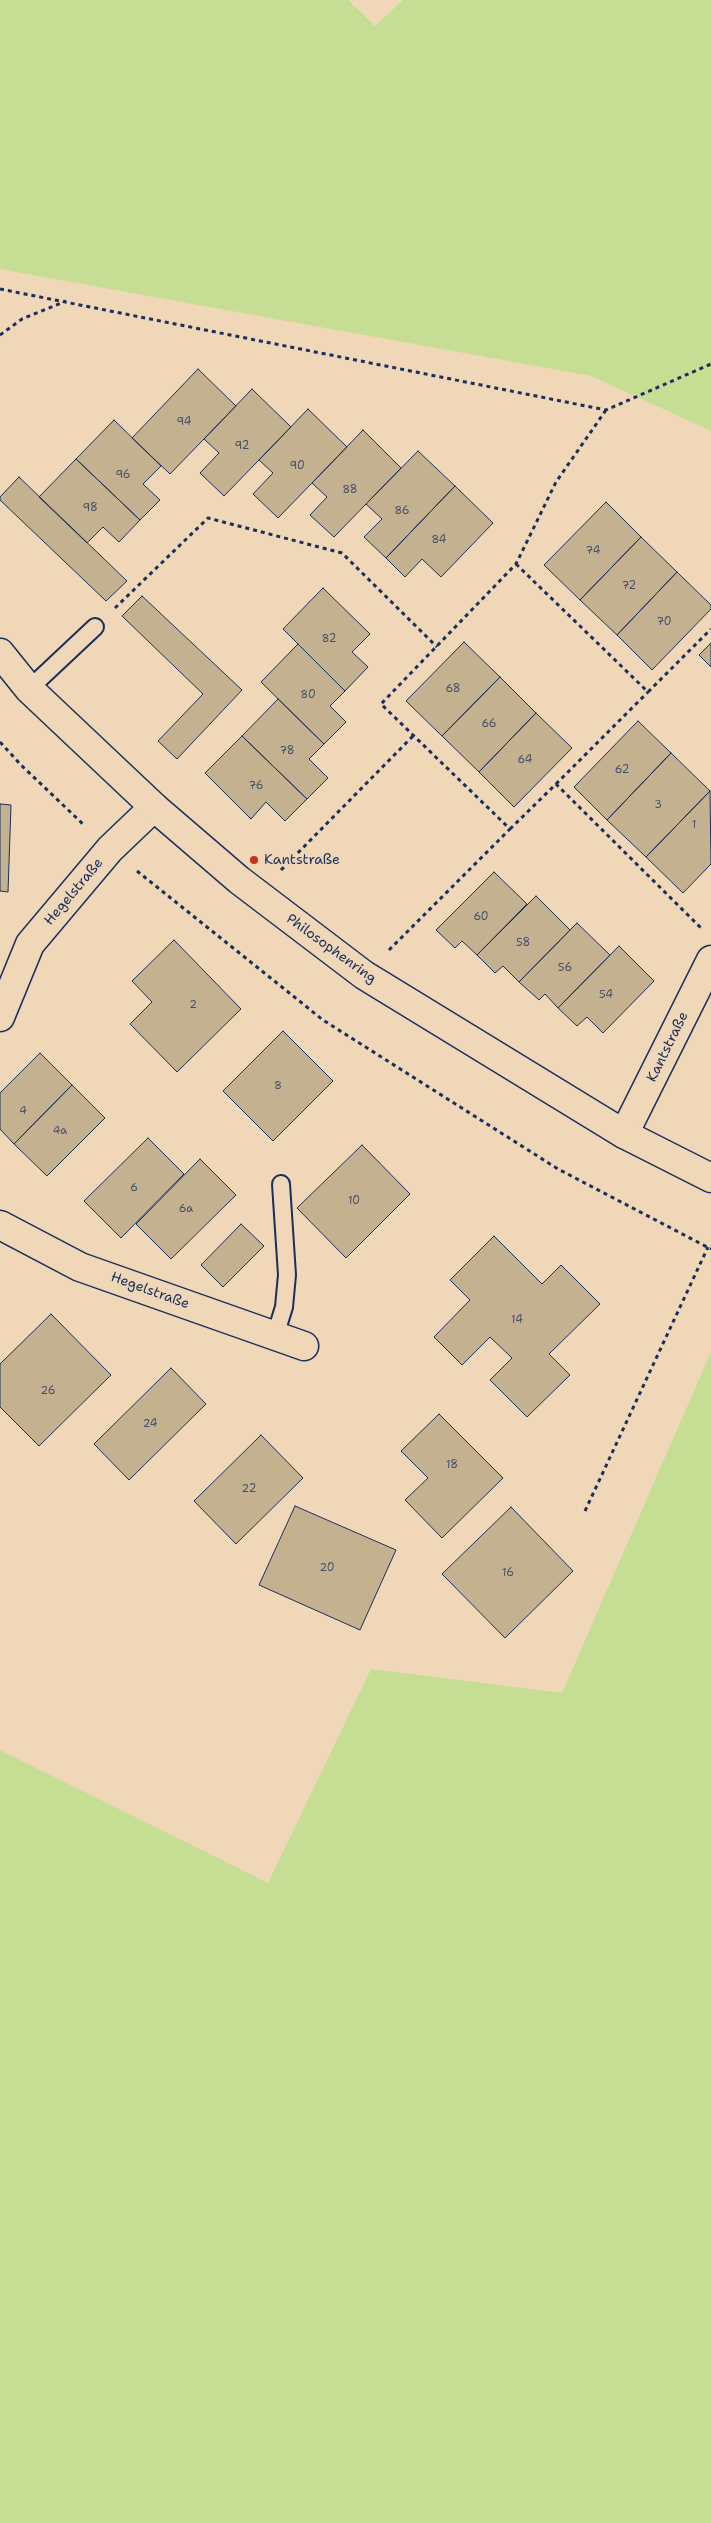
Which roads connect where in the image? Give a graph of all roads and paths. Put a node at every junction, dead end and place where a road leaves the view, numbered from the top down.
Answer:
1 (0, 289) edge
2 (66, 301) junction
3 (0, 335) edge
4 (711, 364) edge
5 (606, 410) junction
6 (516, 564) junction
7 (114, 609) dead end
8 (95, 627) dead end
9 (711, 629) edge
10 (437, 648) junction
11 (0, 653) edge
12 (28, 689) junction
13 (648, 692) junction
14 (414, 735) junction
15 (0, 742) edge
16 (556, 784) junction
17 (154, 807) junction
18 (510, 829) junction
19 (110, 849) junction
20 (274, 876) dead end
21 (704, 932) dead end
22 (711, 960) edge
23 (364, 975) junction
24 (0, 1017) edge
25 (624, 1134) junction
26 (711, 1178) edge
27 (282, 1184) dead end
28 (0, 1225) edge
29 (709, 1248) edge
30 (275, 1336) junction
31 (304, 1346) dead end
32 (585, 1511) dead end

1 - 2 path
2 - 3 path
2 - 5 path
4 - 5 path
5 - 6 path
6 - 10 path
6 - 13 path
7 - 10 path
8 - 12 lane
9 - 13 path
10 - 14 path
11 - 12 street, Philosophenring
12 - 17 street, Philosophenring
13 - 16 path
14 - 18 path
14 - 20 path
15 - 19 path
16 - 18 path
16 - 21 path
17 - 19 street, Hegelstraße
17 - 23 street, Philosophenring
18 - 23 path
19 - 24 street, Hegelstraße
19 - 29 path
22 - 25 street, Kantstraße
23 - 25 street, Philosophenring
25 - 26 street, Philosophenring
27 - 30 lane
28 - 30 street, Hegelstraße
29 - 32 path
30 - 31 street, Hegelstraße

